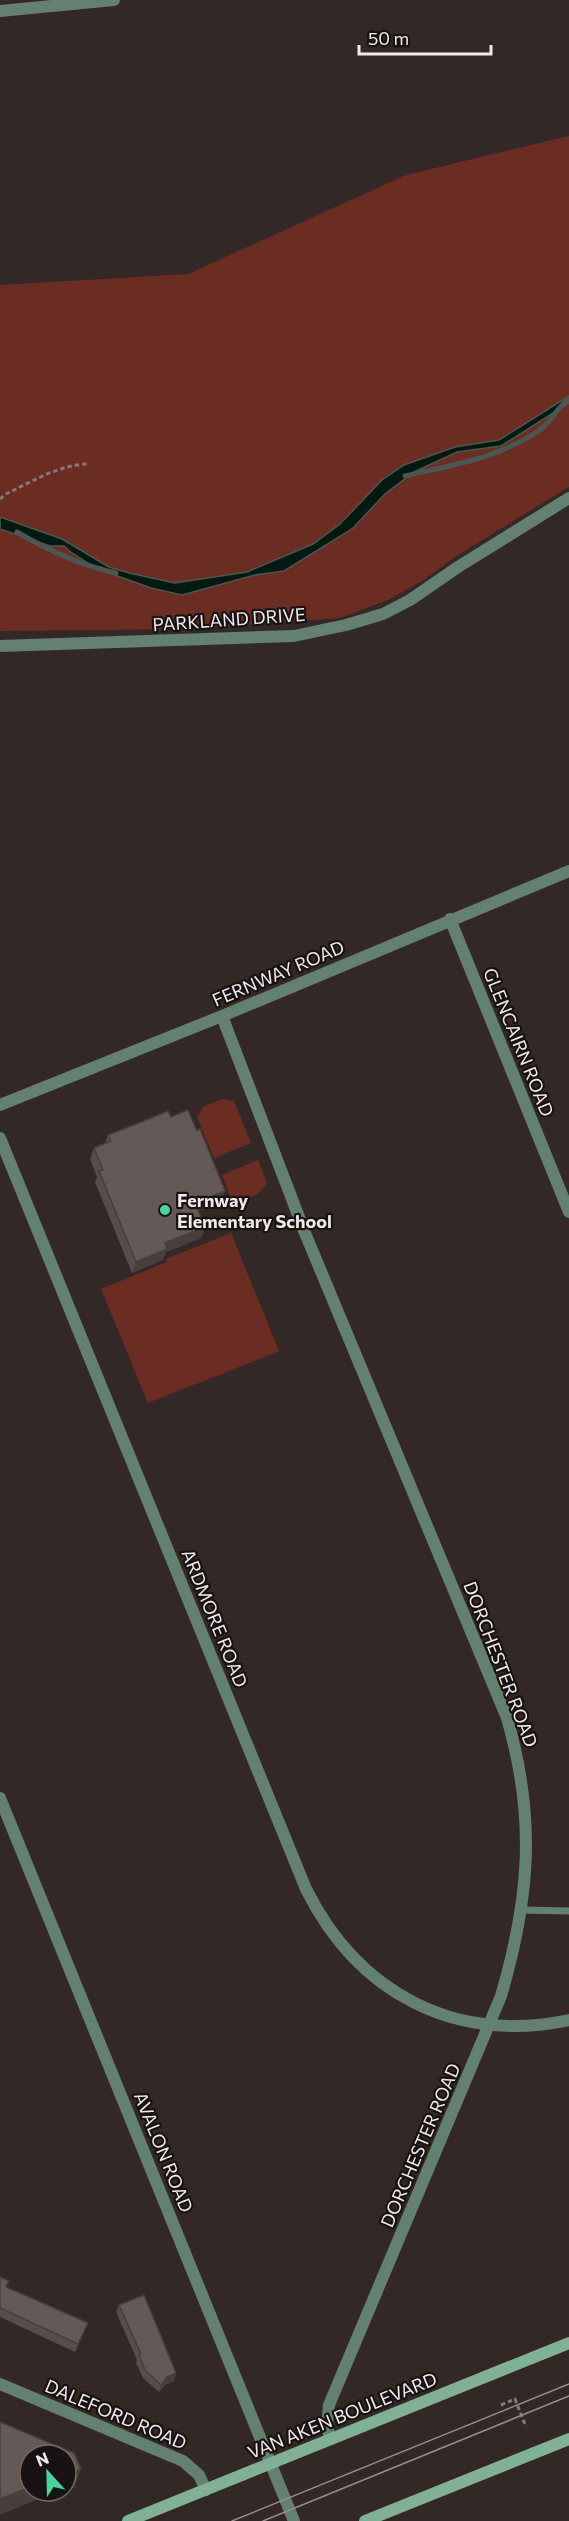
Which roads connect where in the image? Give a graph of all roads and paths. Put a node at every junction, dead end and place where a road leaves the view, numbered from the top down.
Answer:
1 (114, 0) edge
2 (0, 11) edge
3 (89, 464) dead end
4 (569, 498) edge
5 (0, 499) edge
6 (0, 646) edge
7 (569, 872) edge
8 (450, 919) junction
9 (222, 1016) junction
10 (0, 1105) edge
11 (0, 1138) edge
12 (569, 1212) edge
13 (0, 1798) edge
14 (521, 1910) junction
15 (569, 1911) edge
16 (569, 2019) edge
17 (490, 2025) junction
18 (569, 2343) edge
19 (0, 2384) edge
20 (501, 2405) dead end
21 (526, 2427) dead end
22 (330, 2439) junction
23 (569, 2439) edge
24 (271, 2463) junction
25 (206, 2490) junction
26 (129, 2521) edge
27 (294, 2521) edge
28 (365, 2521) edge

1 - 2 street
3 - 5 path
4 - 6 street, PARKLAND DRIVE
7 - 8 street, FERNWAY ROAD
8 - 9 street, FERNWAY ROAD
8 - 12 street, GLENCAIRN ROAD
9 - 10 street, FERNWAY ROAD
9 - 14 street, DORCHESTER ROAD
11 - 17 street, ARDMORE ROAD
13 - 24 street, AVALON ROAD
14 - 15 lane
14 - 17 street, DORCHESTER ROAD
16 - 17 street, ARDMORE ROAD
17 - 22 street, DORCHESTER ROAD
18 - 22 main road, VAN AKEN BOULEVARD
19 - 25 street, DALEFORD ROAD
20 - 21 path
22 - 24 main road, VAN AKEN BOULEVARD
23 - 28 main road
24 - 25 main road, VAN AKEN BOULEVARD
24 - 27 street, AVALON ROAD
25 - 26 main road, VAN AKEN BOULEVARD

